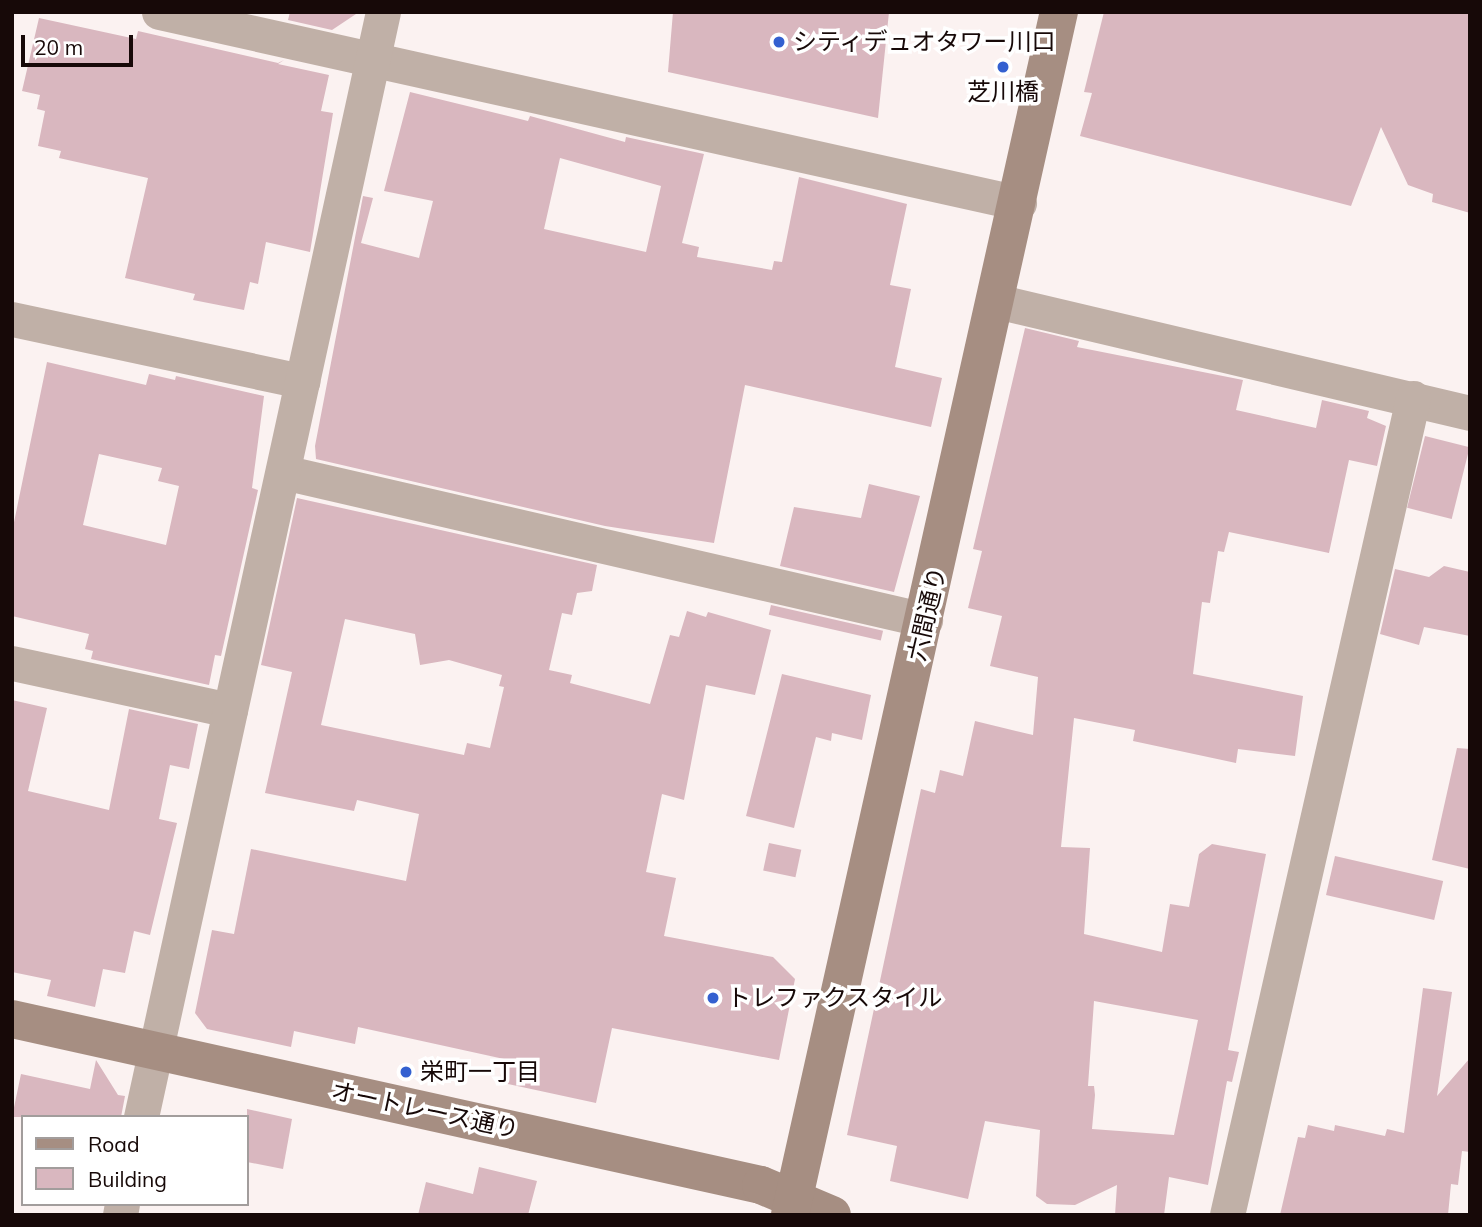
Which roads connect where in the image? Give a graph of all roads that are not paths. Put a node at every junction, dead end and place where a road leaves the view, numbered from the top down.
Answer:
1 (159, 12) edge
2 (383, 12) edge
3 (1059, 12) edge
4 (372, 60) junction
5 (1019, 203) junction
6 (996, 301) junction
7 (12, 319) edge
8 (302, 381) junction
9 (1413, 398) junction
10 (1470, 413) edge
11 (283, 472) junction
12 (926, 620) junction
13 (12, 663) edge
14 (230, 710) junction
15 (12, 1019) edge
16 (155, 1050) junction
17 (141, 1115) edge
18 (792, 1207) edge
19 (832, 1215) edge
20 (1227, 1215) edge

1 - 4 street
2 - 4 street
3 - 5 street, 六間通り
4 - 5 street
4 - 8 street
5 - 6 street, 六間通り
6 - 9 street
6 - 12 street, 六間通り
7 - 8 street
8 - 11 street
9 - 10 street
9 - 20 street
11 - 12 street
11 - 14 street
12 - 18 street, 六間通り
13 - 14 street
14 - 16 street
15 - 16 street, オートレース通り
16 - 17 street
16 - 18 street, オートレース通り
18 - 19 street, オートレース通り

